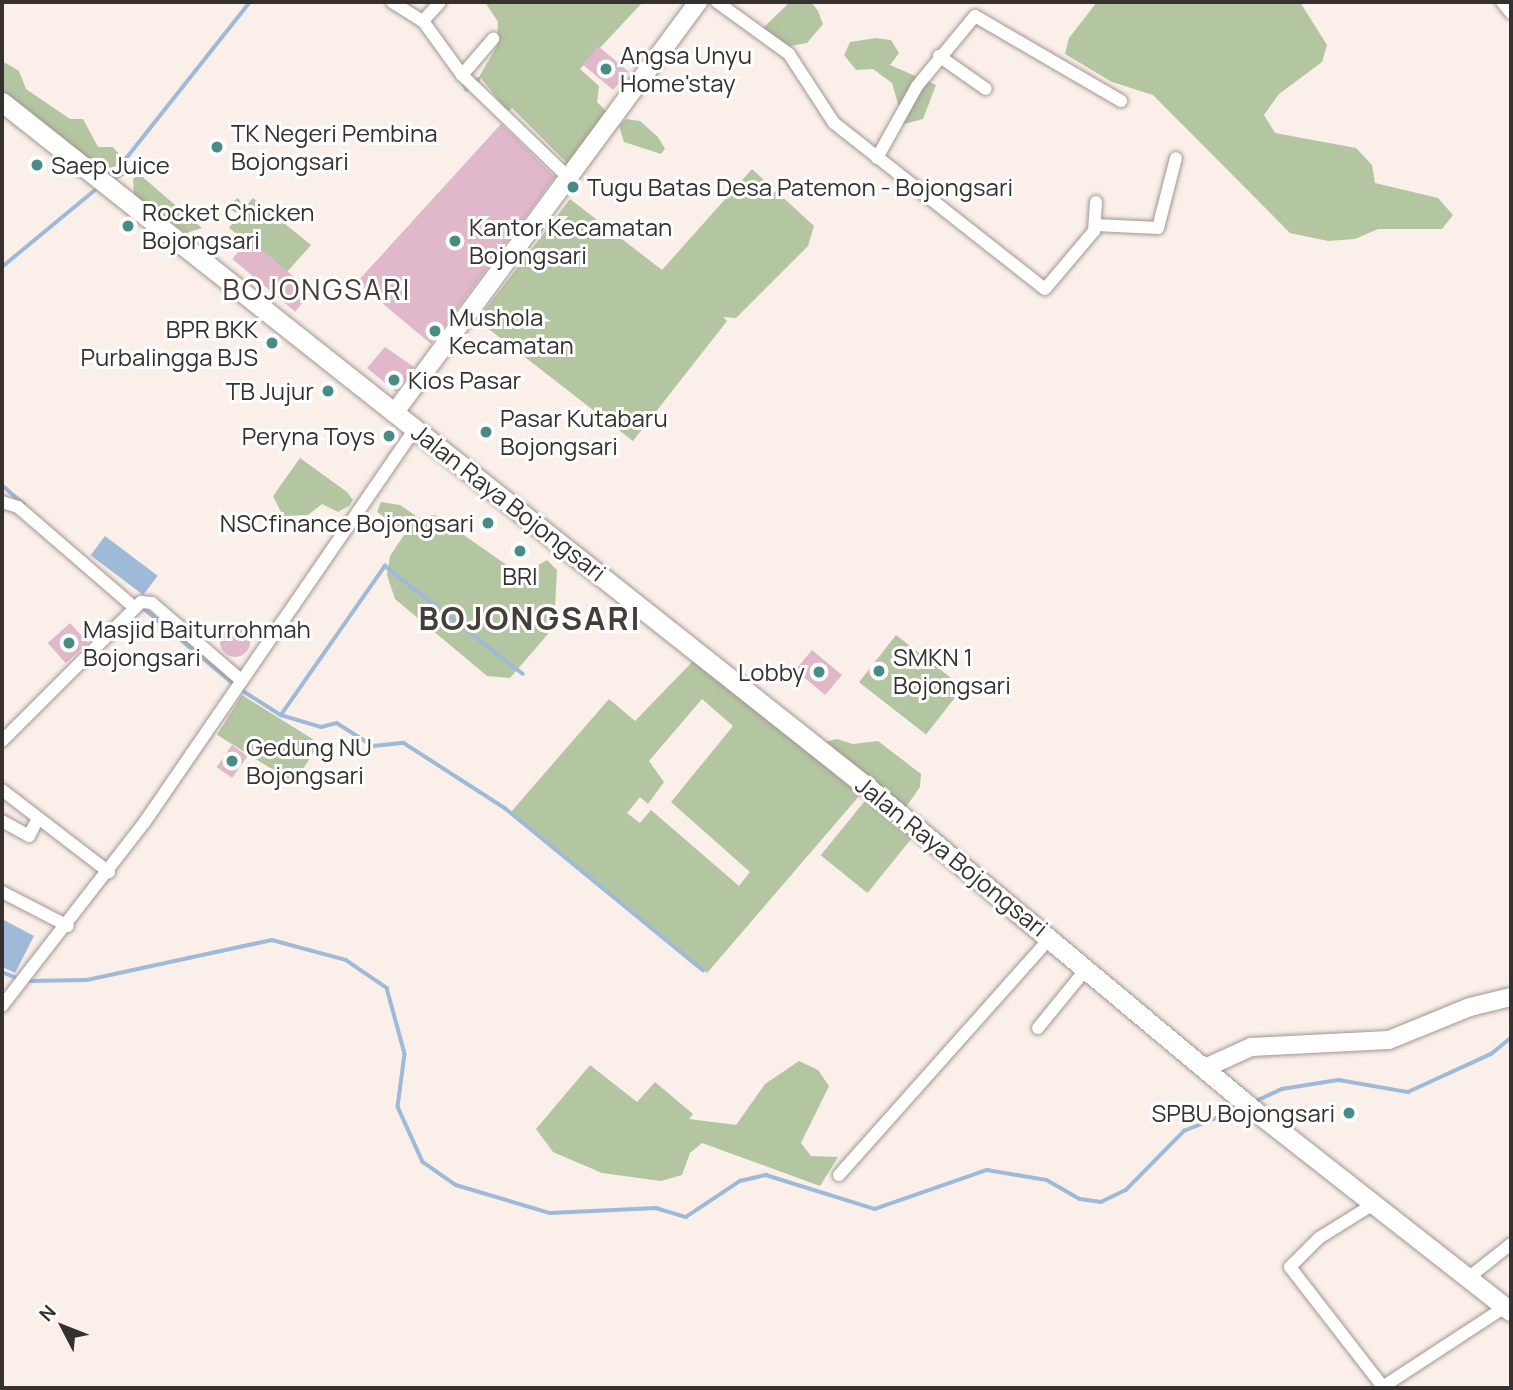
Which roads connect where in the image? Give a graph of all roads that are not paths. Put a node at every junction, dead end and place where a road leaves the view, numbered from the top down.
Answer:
1 (392, 2) edge
2 (440, 2) edge
3 (698, 2) edge
4 (717, 2) edge
5 (1502, 2) edge
6 (1511, 13) edge
7 (423, 21) junction
8 (493, 39) dead end
9 (939, 55) junction
10 (462, 75) junction
11 (986, 89) dead end
12 (1121, 101) dead end
13 (2, 102) edge
14 (1176, 158) dead end
15 (877, 159) junction
16 (569, 178) junction
17 (1097, 202) dead end
18 (1095, 225) junction
19 (395, 412) junction
20 (415, 428) junction
21 (2, 502) edge
22 (137, 605) junction
23 (238, 684) junction
24 (2, 741) edge
25 (2, 790) edge
26 (38, 818) junction
27 (2, 821) edge
28 (109, 872) junction
29 (2, 892) edge
30 (68, 926) junction
31 (1051, 937) junction
32 (1087, 968) junction
33 (1511, 997) edge
34 (2, 1006) edge
35 (1038, 1028) dead end
36 (1205, 1068) junction
37 (839, 1175) dead end
38 (1372, 1205) junction
39 (1511, 1244) edge
40 (1468, 1278) junction
41 (1508, 1310) edge
42 (1382, 1387) edge

1 - 7 street
2 - 7 street
3 - 16 street
4 - 15 street
5 - 6 street
7 - 10 street
8 - 10 street
9 - 11 street
9 - 12 street
9 - 15 street
10 - 16 street
13 - 19 main road, Jalan Raya Bojongsari
14 - 18 street
15 - 18 street
16 - 19 street
17 - 18 street
19 - 20 main road, Jalan Raya Bojongsari
20 - 23 street
20 - 31 main road, Jalan Raya Bojongsari
21 - 22 street
22 - 23 street
22 - 24 street
23 - 28 street
25 - 26 street
26 - 27 street
26 - 28 street
28 - 30 street
29 - 30 street
30 - 34 street
31 - 32 main road, Jalan Raya Bojongsari
31 - 37 street
32 - 35 street
32 - 36 main road, Jalan Raya Bojongsari
33 - 36 street
36 - 38 main road, Jalan Raya Bojongsari
38 - 40 main road, Jalan Raya Bojongsari
38 - 42 street
39 - 40 street
40 - 41 main road, Jalan Raya Bojongsari
41 - 42 street

